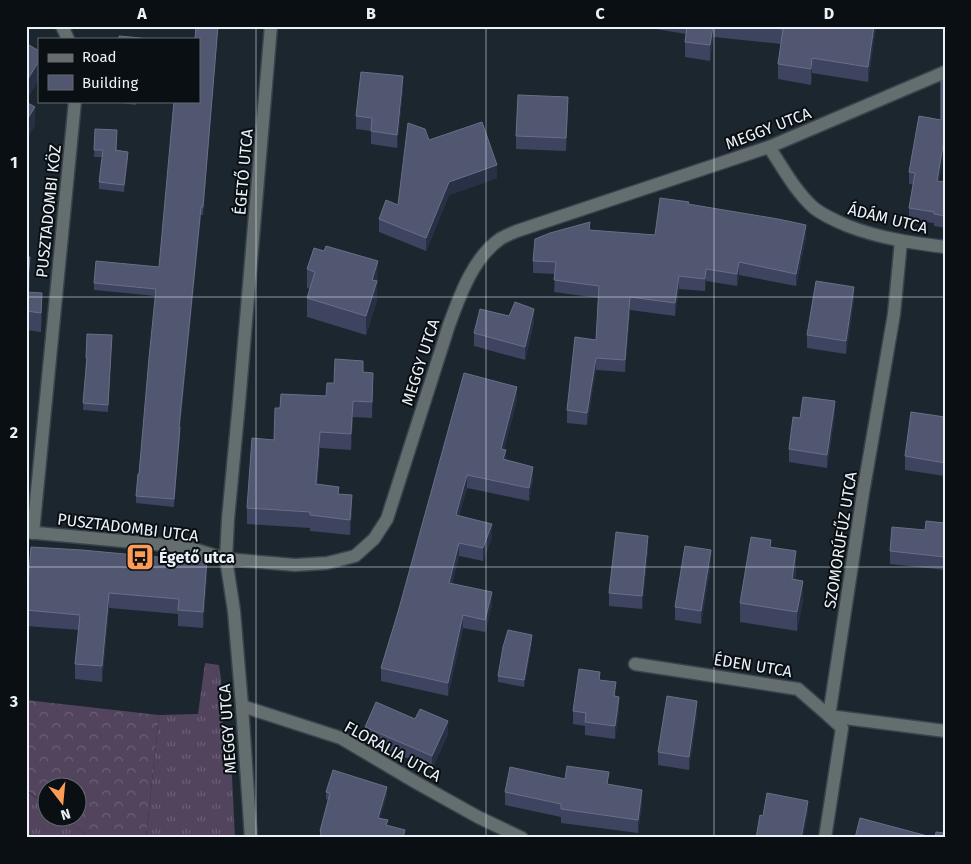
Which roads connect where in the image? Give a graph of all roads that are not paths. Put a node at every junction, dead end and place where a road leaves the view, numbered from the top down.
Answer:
1 (62, 26) edge
2 (271, 26) edge
3 (68, 38) edge
4 (945, 72) edge
5 (75, 102) edge
6 (769, 147) junction
7 (901, 241) junction
8 (945, 247) edge
9 (30, 533) edge
10 (226, 559) junction
11 (635, 664) dead end
12 (242, 706) junction
13 (829, 716) junction
14 (945, 731) edge
15 (251, 838) edge
16 (522, 838) edge
17 (825, 838) edge

1 - 3 street
2 - 10 street, ÉGETŐ UTCA
4 - 6 street, MEGGY UTCA
5 - 9 street, PUSZTADOMBI KÖZ
6 - 7 street, ÁDÁM UTCA
6 - 10 street, MEGGY UTCA
7 - 8 street, ÁDÁM UTCA
7 - 13 street, SZOMORÚFŰZ UTCA
9 - 10 street, PUSZTADOMBI UTCA
10 - 12 street, MEGGY UTCA
11 - 13 street, ÉDEN UTCA
12 - 15 street, MEGGY UTCA
12 - 16 street, FLORALIA UTCA
13 - 14 street
13 - 17 street

